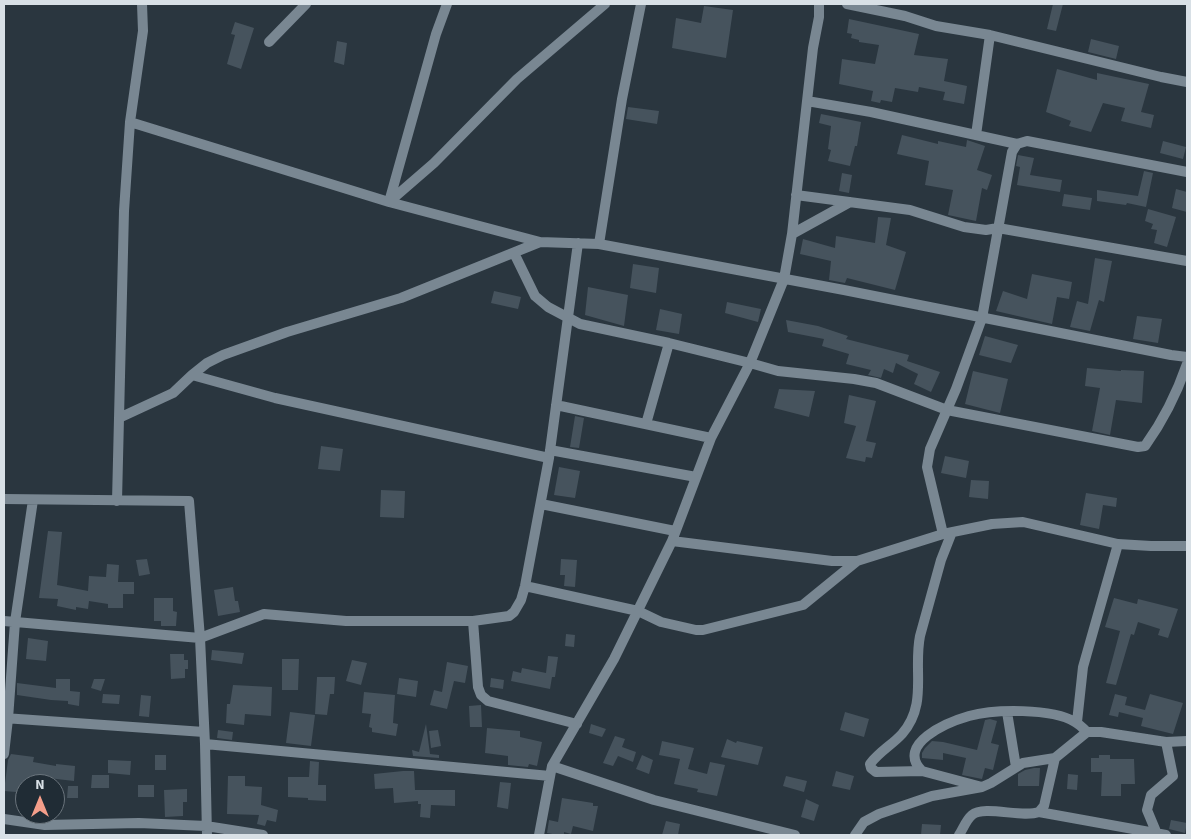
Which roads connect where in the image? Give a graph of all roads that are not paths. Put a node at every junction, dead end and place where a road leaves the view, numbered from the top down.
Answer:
1 (142, 4) edge
2 (306, 4) edge
3 (447, 4) edge
4 (605, 4) edge
5 (642, 4) edge
6 (820, 4) edge
7 (847, 4) edge
8 (990, 35) junction
9 (269, 42) dead end
10 (1187, 82) edge
11 (807, 101) junction
12 (130, 122) junction
13 (976, 135) junction
14 (1017, 144) junction
15 (1187, 172) edge
16 (796, 195) junction
17 (389, 202) junction
18 (850, 202) junction
19 (998, 228) junction
20 (792, 234) junction
21 (540, 242) junction
22 (578, 243) junction
23 (599, 244) junction
24 (514, 253) junction
25 (1187, 261) edge
26 (784, 279) junction
27 (567, 317) junction
28 (982, 318) junction
29 (669, 343) junction
30 (1187, 346) edge
31 (1186, 359) edge
32 (750, 363) junction
33 (192, 375) junction
34 (556, 405) junction
35 (947, 410) junction
36 (119, 418) junction
37 (646, 424) junction
38 (711, 438) junction
39 (550, 454) junction
40 (696, 477) junction
41 (4, 499) edge
42 (33, 500) junction
43 (117, 501) junction
44 (541, 504) junction
45 (948, 533) junction
46 (673, 536) junction
47 (1118, 544) junction
48 (1187, 546) edge
49 (857, 562) junction
50 (525, 586) junction
51 (638, 611) junction
52 (4, 621) edge
53 (15, 622) junction
54 (474, 622) junction
55 (200, 638) junction
56 (1007, 712) junction
57 (6, 719) edge
58 (1077, 722) junction
59 (577, 724) junction
60 (204, 732) junction
61 (1086, 732) junction
62 (1187, 741) edge
63 (1166, 742) junction
64 (205, 744) junction
65 (4, 754) edge
66 (1055, 758) junction
67 (1016, 767) junction
68 (551, 771) junction
69 (922, 771) junction
70 (982, 787) junction
71 (1039, 812) junction
72 (4, 819) edge
73 (207, 831) edge
74 (763, 831) edge
75 (1161, 834) edge
76 (263, 835) edge
77 (539, 835) edge
78 (795, 835) edge
79 (855, 835) edge
80 (959, 835) edge

1 - 12 street
2 - 9 street
3 - 17 street
4 - 17 street
5 - 23 street
6 - 11 street
7 - 8 street
8 - 10 street
8 - 13 street
11 - 13 street
11 - 16 street
12 - 17 street
12 - 36 street
13 - 14 street
14 - 15 street
14 - 19 street
16 - 18 street
16 - 20 street
17 - 21 street
18 - 19 street
18 - 20 street
19 - 25 street
19 - 28 street
20 - 26 street
21 - 22 street
21 - 24 street
22 - 23 street
22 - 27 street
23 - 26 street
24 - 27 street
24 - 33 street
26 - 28 street
26 - 32 street
27 - 29 street
27 - 34 street
28 - 31 street
28 - 35 street
29 - 32 street
29 - 37 street
30 - 31 street
31 - 35 street
32 - 35 street
32 - 38 street
33 - 36 street
33 - 39 street
34 - 37 street
34 - 39 street
35 - 45 street
36 - 43 street
37 - 38 street
38 - 40 street
39 - 40 street
39 - 44 street
40 - 46 street
41 - 42 street
42 - 43 street
42 - 53 street
43 - 55 street
44 - 46 street
44 - 50 street
45 - 47 street
45 - 49 street
45 - 69 street
46 - 49 street
46 - 51 street
47 - 48 street
47 - 58 street
49 - 51 street
50 - 51 street
50 - 54 street
51 - 59 street
52 - 53 street
53 - 55 street
53 - 57 street
54 - 55 street
54 - 59 street
55 - 60 street
56 - 58 street
56 - 67 street
56 - 69 street
57 - 60 street
57 - 65 street
58 - 61 street
59 - 68 street
60 - 64 street
61 - 63 street
61 - 66 street
62 - 63 street
63 - 75 street
64 - 68 street
64 - 73 street
66 - 67 street
66 - 71 street
67 - 70 street
68 - 74 street
68 - 77 street
69 - 70 street
70 - 79 street
71 - 75 street
71 - 80 street
72 - 73 street
73 - 76 street
74 - 78 street

